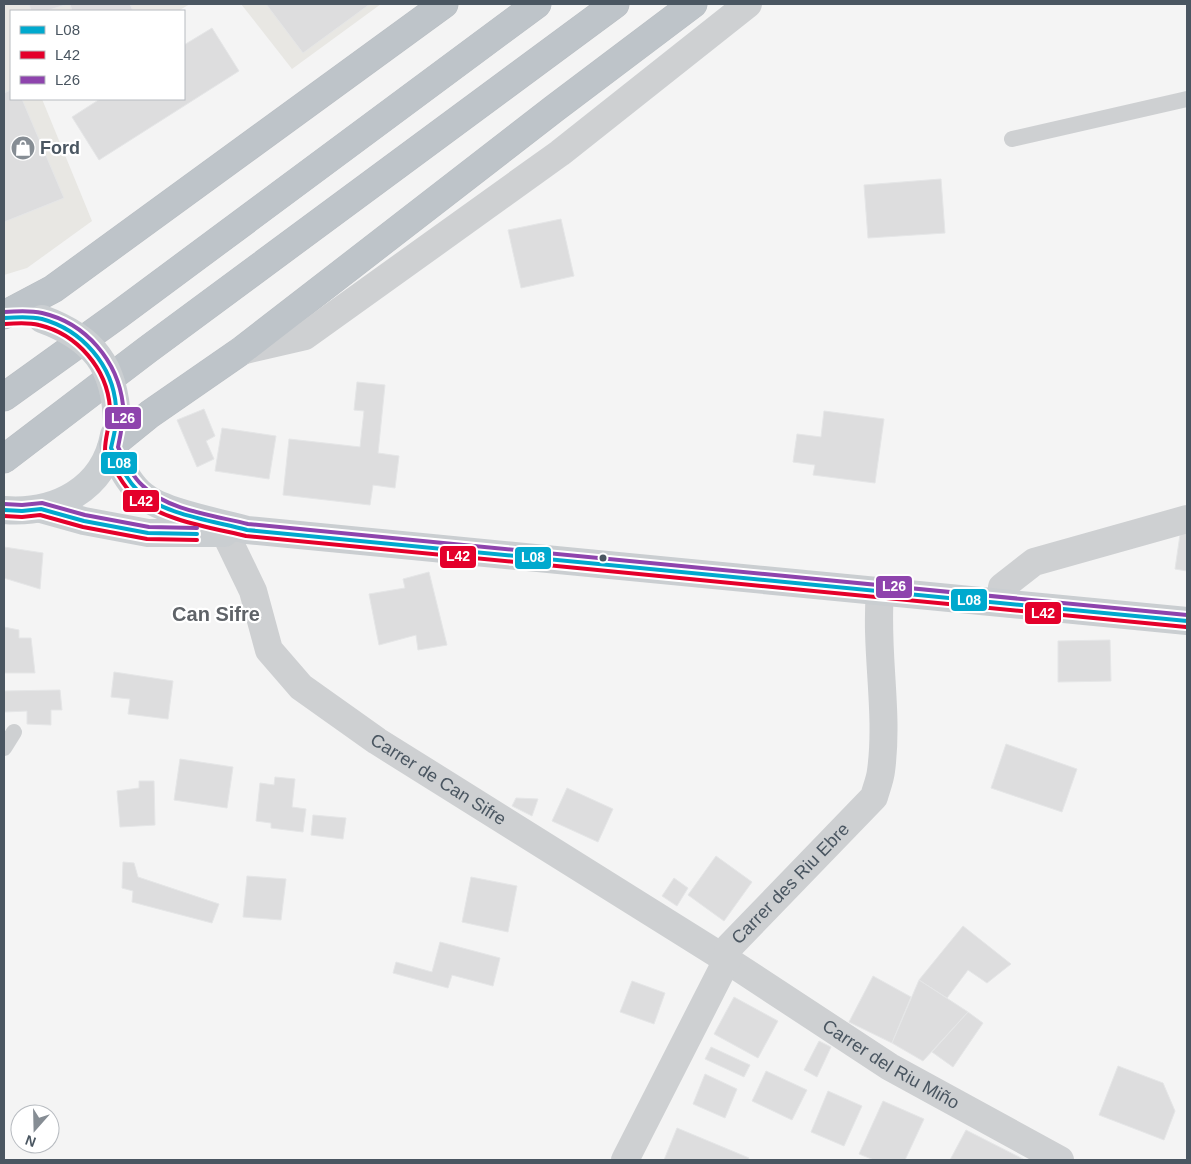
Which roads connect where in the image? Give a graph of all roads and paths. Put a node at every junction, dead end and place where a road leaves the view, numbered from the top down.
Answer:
1 (444, 4) edge
2 (538, 4) edge
3 (615, 4) edge
4 (693, 4) edge
5 (748, 4) edge
6 (1187, 99) edge
7 (1012, 139) dead end
8 (4, 316) edge
9 (241, 351) junction
10 (4, 397) edge
11 (114, 438) junction
12 (4, 460) edge
13 (41, 509) junction
14 (4, 510) edge
15 (1187, 519) edge
16 (236, 532) junction
17 (880, 592) junction
18 (1000, 602) junction
19 (1187, 621) edge
20 (14, 732) dead end
21 (4, 748) edge
22 (727, 960) junction
23 (625, 1160) edge
24 (1060, 1160) edge

1 - 8 highway
2 - 10 highway
3 - 12 highway
4 - 9 highway
5 - 9 street
6 - 7 lane
8 - 11 main road, bridge
9 - 11 highway
11 - 13 main road
11 - 16 main road
13 - 14 main road
13 - 16 main road
15 - 18 street
16 - 17 main road
16 - 22 street, Carrer de Can Sifre
17 - 18 main road
17 - 22 street, Carrer des Riu Ebre
18 - 19 main road
20 - 21 lane
22 - 23 street, Carrer des Riu Ebre
22 - 24 street, Carrer del Riu Miño

